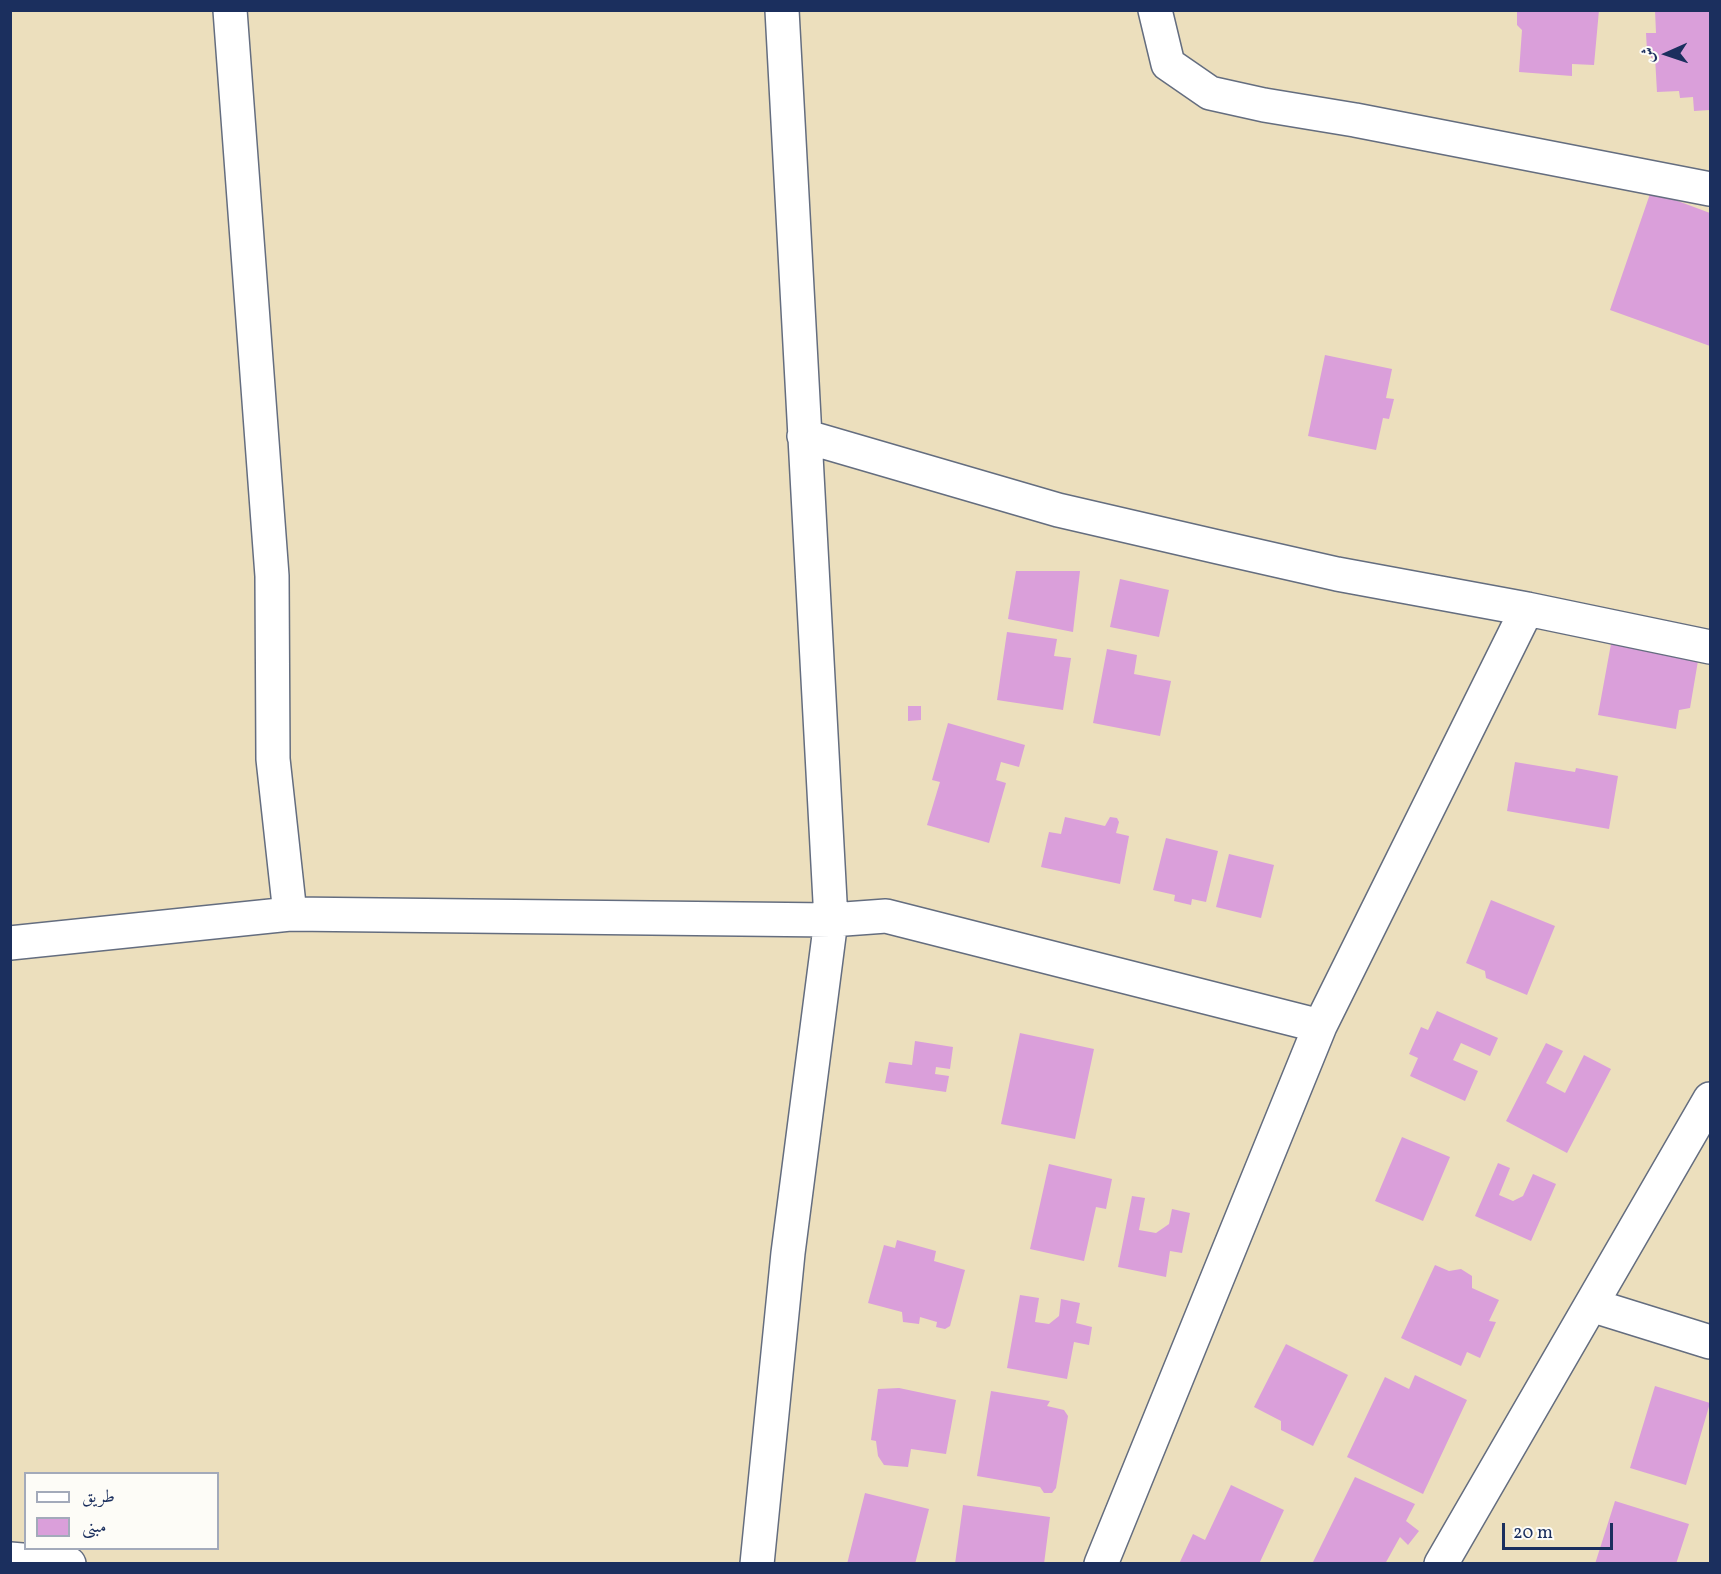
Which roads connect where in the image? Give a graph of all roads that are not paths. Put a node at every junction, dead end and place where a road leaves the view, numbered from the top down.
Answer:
1 (230, 10) edge
2 (782, 10) edge
3 (1155, 10) edge
4 (1710, 189) edge
5 (804, 436) junction
6 (1527, 609) junction
7 (1710, 647) edge
8 (290, 914) junction
9 (831, 920) junction
10 (10, 943) edge
11 (1320, 1026) junction
12 (1710, 1099) edge
13 (1591, 1305) junction
14 (1710, 1342) edge
15 (10, 1558) edge
16 (69, 1563) edge
17 (757, 1563) edge
18 (1101, 1563) edge
19 (1441, 1563) edge

1 - 8 street
2 - 5 street
3 - 4 street
5 - 6 street
5 - 9 street
6 - 7 street
6 - 11 street
8 - 9 street
8 - 10 street
9 - 11 street
9 - 17 street
11 - 18 street
12 - 13 street
13 - 14 street
13 - 19 street
15 - 16 street

